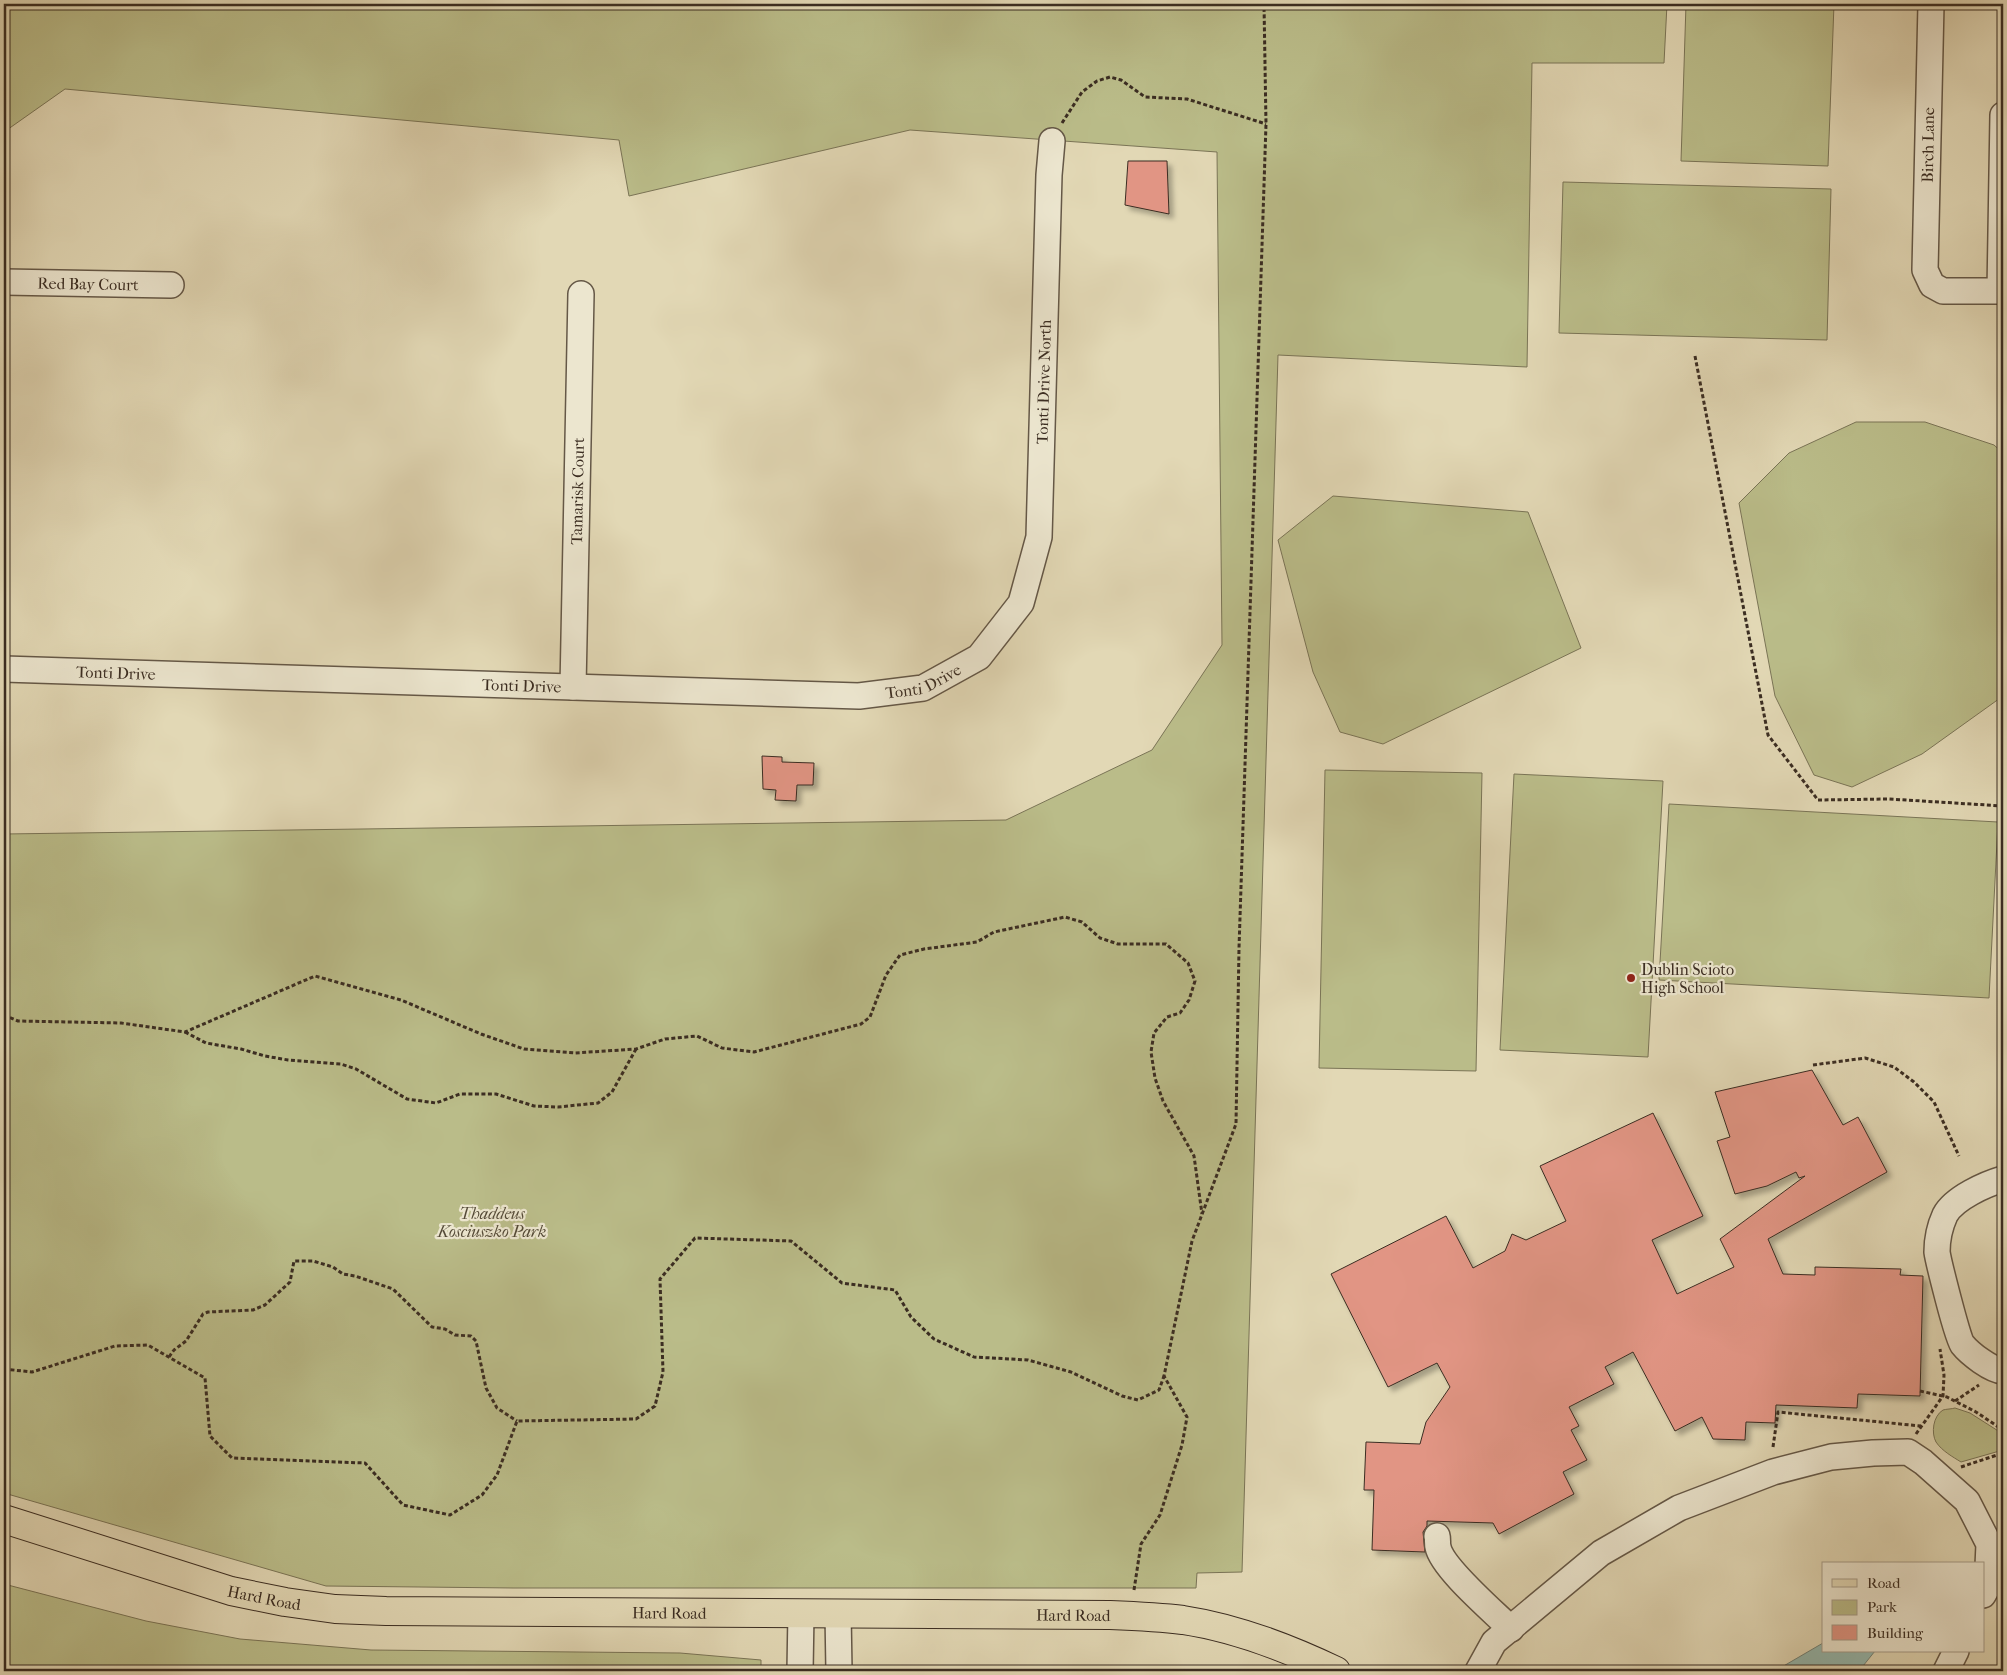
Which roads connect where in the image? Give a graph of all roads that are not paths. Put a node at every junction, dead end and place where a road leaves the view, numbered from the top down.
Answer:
1 (1931, 4) edge
2 (2003, 115) edge
3 (1052, 141) road end
4 (4, 282) edge
5 (171, 285) dead end
6 (2002, 291) edge
7 (581, 294) dead end
8 (1011, 616) joint
9 (4, 670) edge
10 (573, 687) junction
11 (2003, 1179) edge
12 (2001, 1371) edge
13 (4, 1519) edge
14 (1437, 1536) dead end
15 (1984, 1593) edge
16 (801, 1613) junction
17 (838, 1613) junction
18 (1511, 1628) junction
19 (1956, 1652) edge
20 (800, 1671) edge
21 (839, 1671) edge
22 (1336, 1671) edge
23 (1478, 1671) edge
24 (1946, 1671) edge

1 - 6 street, Birch Lane
2 - 6 street
3 - 8 street, Tonti Drive North
4 - 5 street, Red Bay Court
7 - 10 street, Tamarisk Court
8 - 10 street, Tonti Drive
9 - 10 street, Tonti Drive
11 - 12 street
13 - 16 main road, Hard Road
14 - 18 street
15 - 18 street
16 - 17 main road, Hard Road
16 - 20 street
17 - 21 street
17 - 22 main road, Hard Road
18 - 23 street
19 - 24 street

